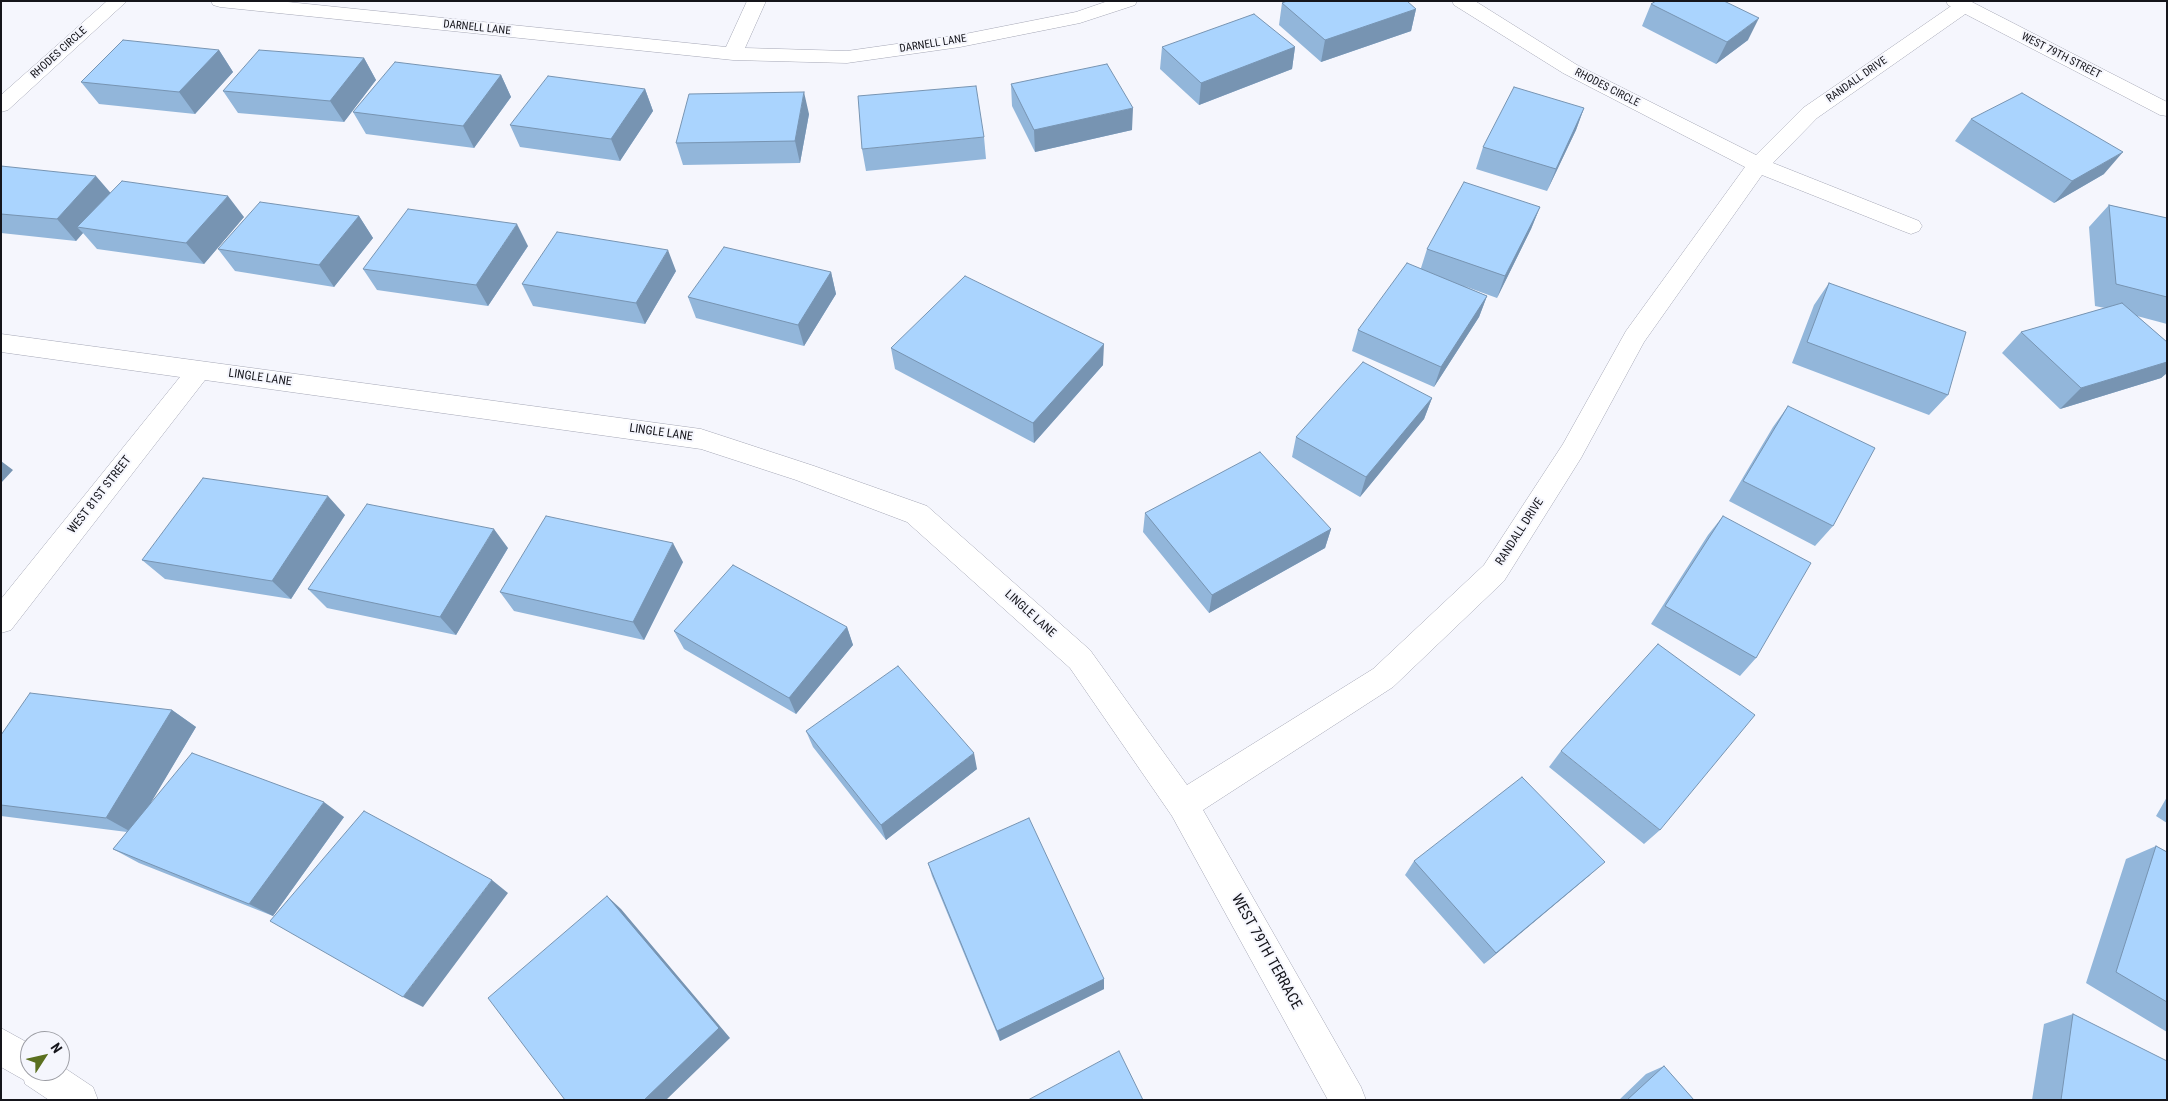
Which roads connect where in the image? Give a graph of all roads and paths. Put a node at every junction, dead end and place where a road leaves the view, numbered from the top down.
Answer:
1 (118, 1) edge
2 (220, 1) edge
3 (757, 1) edge
4 (1128, 1) edge
5 (1461, 1) edge
6 (1959, 4) edge
7 (733, 54) junction
8 (1, 106) edge
9 (2167, 110) edge
10 (1758, 165) junction
11 (1911, 226) dead end
12 (1, 343) edge
13 (199, 370) junction
14 (1, 621) edge
15 (1183, 805) junction
16 (1, 1046) edge
17 (20, 1059) edge
18 (52, 1081) edge
19 (80, 1100) edge
20 (1348, 1100) edge

1 - 8 street, RHODES CIRCLE
2 - 7 street, DARNELL LANE
3 - 7 street
4 - 7 street, DARNELL LANE
5 - 10 street, RHODES CIRCLE
6 - 9 street, WEST 79TH STREET
6 - 10 street, RANDALL DRIVE
10 - 11 street
10 - 15 street, RANDALL DRIVE
12 - 13 street, LINGLE LANE
13 - 14 street, WEST 81ST STREET
13 - 15 street, LINGLE LANE
15 - 20 street, WEST 79TH TERRACE
16 - 17 street
18 - 19 street

